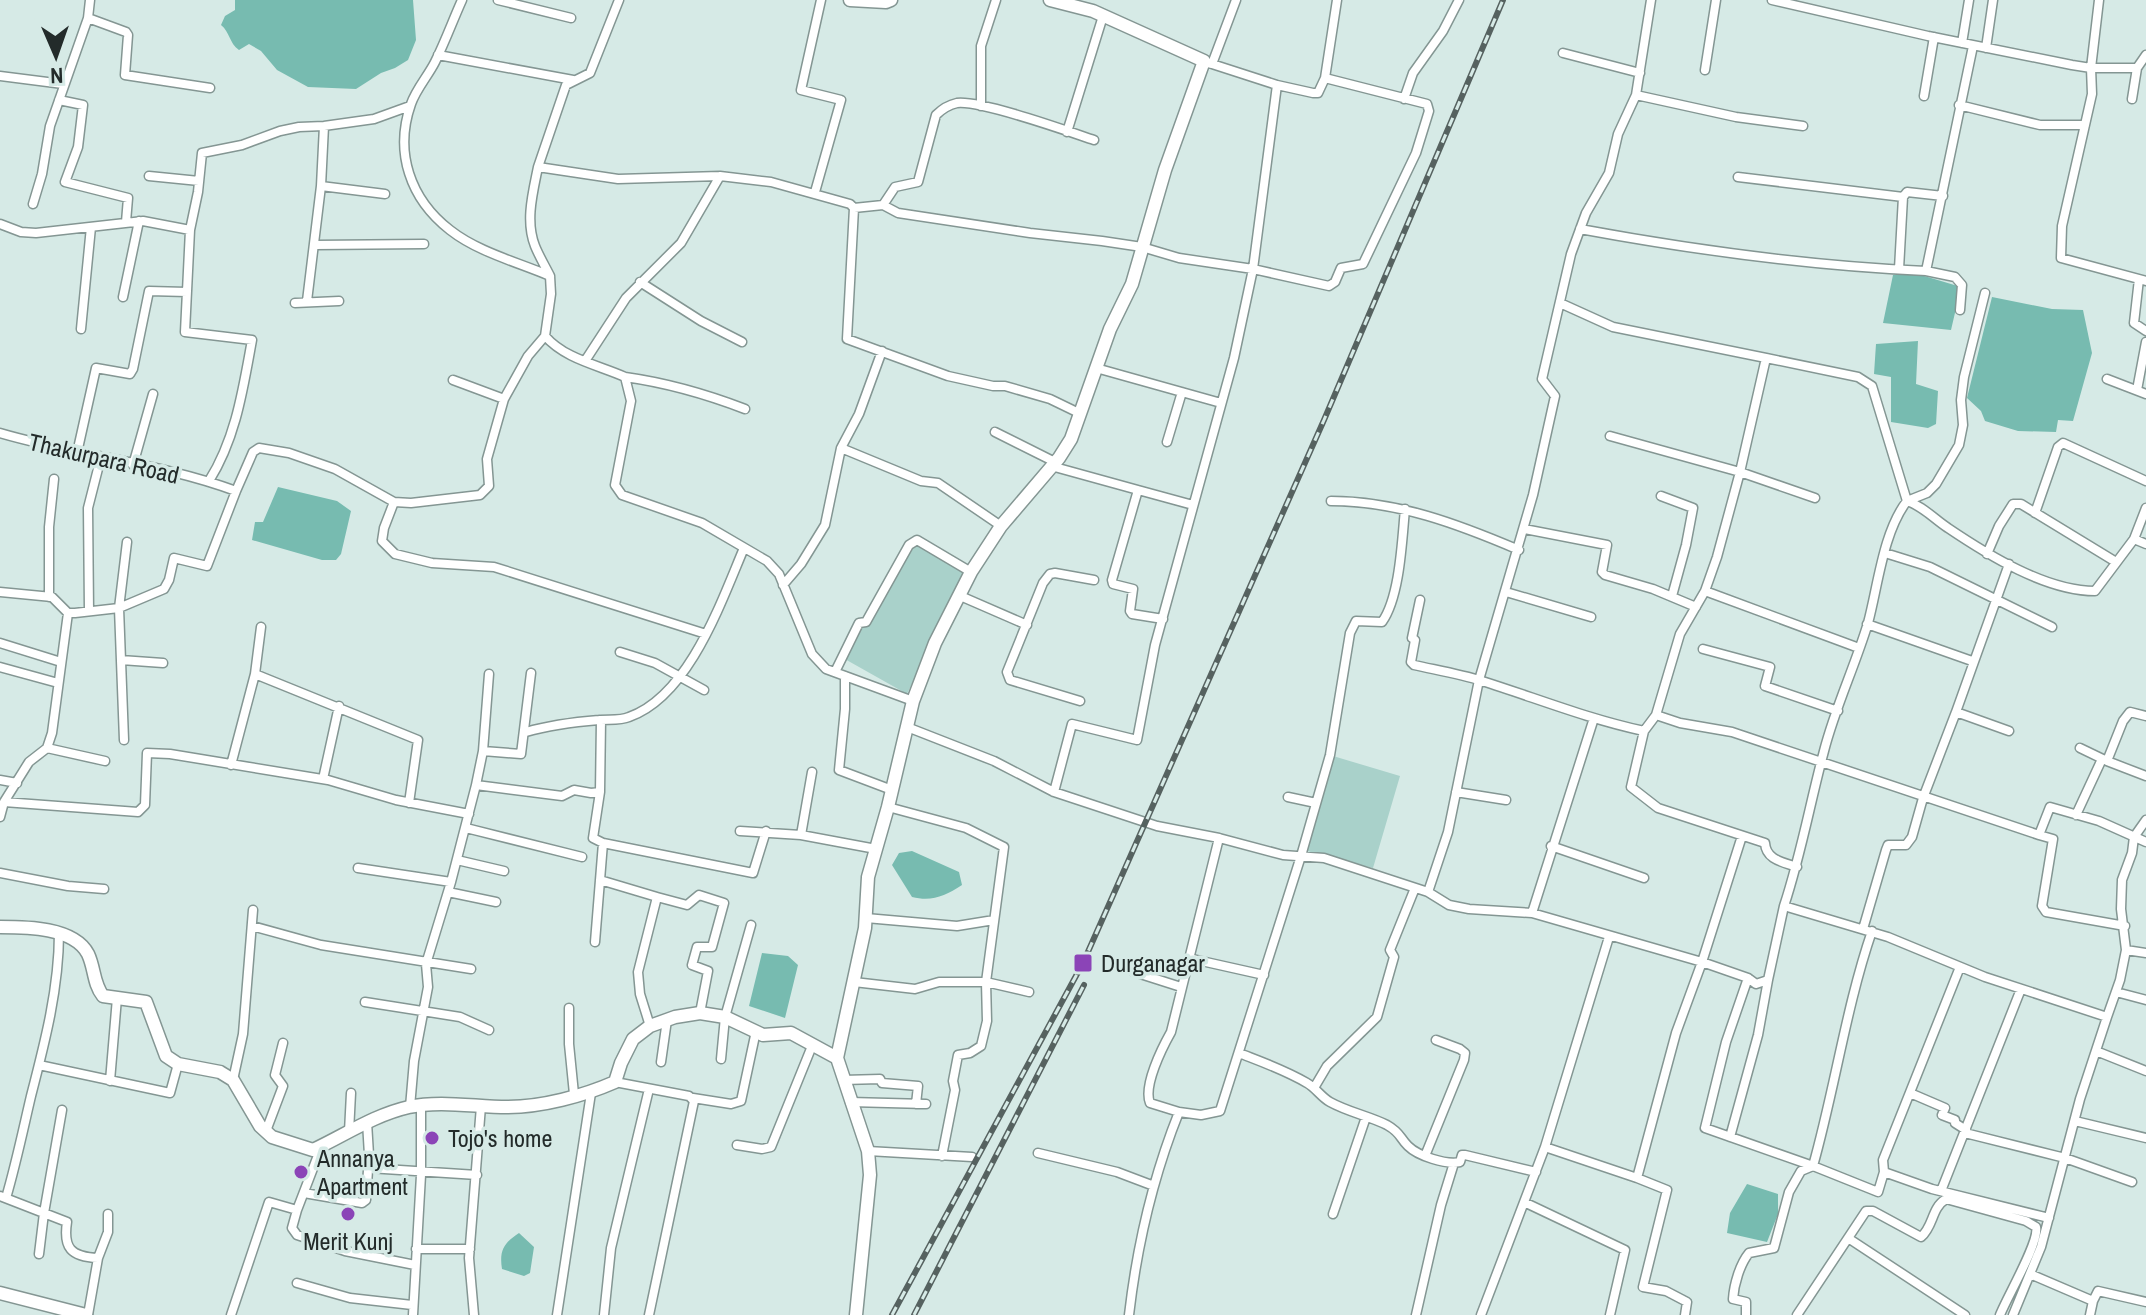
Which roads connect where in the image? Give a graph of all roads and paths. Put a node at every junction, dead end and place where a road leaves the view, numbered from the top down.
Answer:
1 (90, 0) edge
2 (462, 0) edge
3 (502, 0) edge
4 (619, 0) edge
5 (821, 0) edge
6 (850, 0) edge
7 (891, 0) edge
8 (996, 0) edge
9 (1050, 0) edge
10 (1236, 0) edge
11 (1337, 0) edge
12 (1459, 0) edge
13 (1651, 0) edge
14 (1716, 0) edge
15 (1772, 0) edge
16 (1822, 0) edge
17 (1969, 0) edge
18 (1993, 0) edge
19 (2099, 0) edge
20 (1820, 10) junction
21 (1103, 16) junction
22 (88, 18) junction
23 (571, 18) dead end
24 (1934, 37) junction
25 (1962, 43) junction
26 (1973, 46) junction
27 (1986, 48) junction
28 (1563, 53) dead end
29 (438, 55) junction
30 (2146, 55) edge
31 (1208, 63) junction
32 (2091, 68) junction
33 (2137, 68) junction
34 (1705, 70) dead end
35 (1640, 73) junction
36 (0, 76) edge
37 (1325, 78) junction
38 (574, 81) junction
39 (63, 84) junction
40 (1277, 85) junction
41 (210, 88) dead end
42 (1636, 95) junction
43 (1924, 96) dead end
44 (1404, 99) junction
45 (2132, 99) dead end
46 (59, 100) junction
47 (1959, 105) junction
48 (410, 106) junction
49 (981, 106) junction
50 (2085, 125) junction
51 (324, 126) junction
52 (1803, 126) dead end
53 (1067, 132) junction
54 (1094, 140) dead end
55 (538, 167) junction
56 (149, 176) dead end
57 (720, 176) junction
58 (1738, 177) dead end
59 (199, 181) junction
60 (321, 186) junction
61 (815, 192) junction
62 (385, 194) dead end
63 (1943, 196) junction
64 (1903, 197) junction
65 (33, 204) dead end
66 (883, 205) junction
67 (854, 208) junction
68 (139, 221) junction
69 (126, 222) junction
70 (0, 224) edge
71 (91, 227) junction
72 (1580, 229) junction
73 (190, 230) junction
74 (424, 244) dead end
75 (315, 245) junction
76 (1142, 247) junction
77 (1253, 269) junction
78 (1899, 269) junction
79 (1926, 271) junction
80 (550, 276) junction
81 (2143, 280) edge
82 (640, 282) junction
83 (187, 292) junction
84 (1985, 293) dead end
85 (123, 297) dead end
86 (307, 301) junction
87 (339, 301) dead end
88 (295, 303) dead end
89 (1560, 303) junction
90 (1960, 310) dead end
91 (81, 329) dead end
92 (2146, 331) edge
93 (545, 336) junction
94 (742, 342) dead end
95 (2146, 342) edge
96 (882, 351) junction
97 (1766, 358) junction
98 (585, 361) junction
99 (1096, 368) junction
100 (625, 377) junction
101 (2107, 379) dead end
102 (453, 380) dead end
103 (2137, 390) junction
104 (1182, 392) junction
105 (153, 394) dead end
106 (2146, 394) edge
107 (504, 399) junction
108 (1221, 403) junction
109 (745, 409) dead end
110 (1081, 414) junction
111 (995, 432) dead end
112 (0, 433) edge
113 (1610, 436) dead end
114 (1167, 442) dead end
115 (841, 448) junction
116 (77, 453) junction
117 (101, 457) junction
118 (1053, 464) junction
119 (133, 465) junction
120 (1740, 472) junction
121 (54, 479) dead end
122 (209, 481) junction
123 (2146, 481) edge
124 (1138, 490) junction
125 (236, 491) junction
126 (1661, 496) dead end
127 (1815, 498) dead end
128 (1331, 501) dead end
129 (1907, 501) junction
130 (394, 502) junction
131 (1193, 505) junction
132 (2146, 508) edge
133 (1405, 509) junction
134 (2035, 513) junction
135 (1001, 526) junction
136 (1524, 529) junction
137 (2134, 539) junction
138 (127, 542) dead end
139 (2146, 544) edge
140 (744, 548) junction
141 (1519, 550) junction
142 (1885, 553) junction
143 (1987, 554) junction
144 (2116, 562) junction
145 (2009, 564) junction
146 (971, 572) junction
147 (1094, 580) dead end
148 (783, 585) junction
149 (1705, 591) junction
150 (0, 592) edge
151 (1506, 592) junction
152 (958, 595) junction
153 (1672, 596) junction
154 (49, 597) junction
155 (1994, 598) junction
156 (1420, 600) dead end
157 (1696, 607) junction
158 (119, 608) junction
159 (89, 611) junction
160 (68, 613) junction
161 (1591, 617) dead end
162 (1163, 619) junction
163 (1867, 624) junction
164 (1027, 625) junction
165 (261, 627) dead end
166 (2052, 627) dead end
167 (706, 634) junction
168 (0, 643) edge
169 (1859, 648) junction
170 (1703, 649) dead end
171 (620, 652) dead end
172 (121, 660) junction
173 (1972, 661) junction
174 (61, 662) junction
175 (163, 663) dead end
176 (0, 667) edge
177 (531, 673) dead end
178 (255, 674) junction
179 (489, 674) dead end
180 (840, 674) junction
181 (679, 677) junction
182 (1479, 680) junction
183 (58, 683) junction
184 (704, 690) dead end
185 (913, 701) junction
186 (1080, 701) dead end
187 (339, 706) junction
188 (1838, 711) junction
189 (1956, 712) junction
190 (1656, 715) junction
191 (2146, 716) edge
192 (1594, 718) junction
193 (601, 720) junction
194 (907, 727) junction
195 (1644, 731) junction
196 (2009, 731) dead end
197 (526, 732) junction
198 (124, 740) dead end
199 (47, 748) junction
200 (2080, 748) dead end
201 (483, 751) junction
202 (2105, 760) junction
203 (105, 761) dead end
204 (1822, 762) junction
205 (231, 765) junction
206 (812, 772) dead end
207 (2146, 776) edge
208 (323, 779) junction
209 (0, 780) edge
210 (17, 783) junction
211 (476, 785) junction
212 (892, 790) junction
213 (600, 792) junction
214 (1054, 792) junction
215 (1456, 792) junction
216 (1288, 797) dead end
217 (1923, 798) junction
218 (1506, 800) dead end
219 (4, 802) junction
220 (409, 803) junction
221 (1316, 803) junction
222 (888, 807) junction
223 (469, 814) junction
224 (2076, 815) junction
225 (0, 817) edge
226 (2146, 820) edge
227 (466, 828) junction
228 (740, 831) dead end
229 (766, 831) junction
230 (801, 835) junction
231 (2039, 835) junction
232 (1742, 836) junction
233 (2134, 837) junction
234 (1219, 838) junction
235 (2146, 842) edge
236 (603, 843) junction
237 (1551, 846) junction
238 (876, 849) junction
239 (1301, 856) junction
240 (582, 857) dead end
241 (457, 860) junction
242 (1797, 867) junction
243 (358, 868) dead end
244 (504, 871) dead end
245 (0, 873) edge
246 (1644, 878) dead end
247 (600, 880) junction
248 (451, 882) junction
249 (1415, 888) junction
250 (104, 889) dead end
251 (448, 892) junction
252 (1428, 892) junction
253 (657, 897) junction
254 (496, 902) dead end
255 (1784, 906) junction
256 (253, 910) dead end
257 (1532, 913) junction
258 (866, 918) junction
259 (994, 920) junction
260 (751, 925) dead end
261 (252, 926) junction
262 (2125, 926) junction
263 (0, 927) edge
264 (1867, 930) junction
265 (59, 933) junction
266 (1609, 937) junction
267 (595, 942) dead end
268 (2126, 950) junction
269 (2146, 953) edge
270 (1188, 958) junction
271 (1702, 962) junction
272 (426, 964) junction
273 (1960, 967) junction
274 (471, 969) dead end
275 (1134, 972) dead end
276 (1264, 975) junction
277 (1748, 978) junction
278 (1768, 980) junction
279 (854, 982) junction
280 (986, 982) junction
281 (1181, 987) junction
282 (2021, 989) junction
283 (1029, 992) dead end
284 (2116, 992) junction
285 (117, 998) junction
286 (2146, 1000) edge
287 (365, 1002) dead end
288 (569, 1008) dead end
289 (424, 1013) junction
290 (700, 1013) junction
291 (725, 1017) junction
292 (2107, 1017) junction
293 (667, 1020) junction
294 (650, 1026) junction
295 (489, 1030) dead end
296 (756, 1031) junction
297 (1436, 1040) dead end
298 (283, 1043) dead end
299 (812, 1046) junction
300 (2096, 1051) junction
301 (1239, 1053) junction
302 (837, 1058) junction
303 (721, 1059) dead end
304 (661, 1062) dead end
305 (178, 1064) junction
306 (39, 1065) junction
307 (2146, 1071) edge
308 (233, 1080) junction
309 (843, 1080) junction
310 (110, 1081) junction
311 (615, 1082) junction
312 (1314, 1088) junction
313 (649, 1089) junction
314 (351, 1093) dead end
315 (591, 1093) junction
316 (1910, 1093) junction
317 (574, 1094) junction
318 (693, 1098) junction
319 (850, 1102) junction
320 (916, 1104) junction
321 (926, 1104) dead end
322 (481, 1106) junction
323 (415, 1107) junction
324 (62, 1110) dead end
325 (1179, 1112) junction
326 (1374, 1120) junction
327 (2075, 1121) junction
328 (367, 1122) junction
329 (266, 1131) junction
330 (1965, 1131) junction
331 (349, 1132) junction
332 (1730, 1137) junction
333 (2146, 1138) edge
334 (322, 1145) junction
335 (737, 1145) dead end
336 (1545, 1147) junction
337 (868, 1151) junction
338 (1038, 1153) dead end
339 (942, 1156) junction
340 (1425, 1156) junction
341 (972, 1157) dead end
342 (2065, 1158) junction
343 (1454, 1163) junction
344 (1813, 1166) junction
345 (369, 1168) junction
346 (420, 1170) junction
347 (1536, 1172) junction
348 (1884, 1172) junction
349 (477, 1175) junction
350 (1637, 1178) junction
351 (2132, 1182) dead end
352 (1154, 1186) junction
353 (1941, 1191) junction
354 (304, 1193) junction
355 (3, 1197) edge
356 (1526, 1203) junction
357 (297, 1210) junction
358 (44, 1213) junction
359 (108, 1214) dead end
360 (1333, 1214) dead end
361 (2049, 1218) junction
362 (1848, 1238) junction
363 (416, 1249) junction
364 (470, 1249) junction
365 (39, 1254) dead end
366 (98, 1258) junction
367 (415, 1265) junction
368 (2030, 1274) junction
369 (297, 1283) dead end
370 (0, 1293) edge
371 (2093, 1301) junction
372 (2146, 1302) edge
373 (413, 1310) edge
374 (87, 1315) edge
375 (231, 1315) edge
376 (474, 1315) edge
377 (557, 1315) edge
378 (604, 1315) edge
379 (649, 1315) edge
380 (856, 1315) edge
381 (1129, 1315) edge
382 (1416, 1315) edge
383 (1481, 1315) edge
384 (1610, 1315) edge
385 (1685, 1315) edge
386 (1746, 1315) edge
387 (1797, 1315) edge
388 (1965, 1315) edge
389 (2000, 1315) edge
390 (2013, 1315) edge
391 (2090, 1315) edge

1 - 22 street
2 - 29 street
3 - 23 street
4 - 38 street
5 - 61 street
6 - 7 street
8 - 49 street
9 - 21 street
10 - 31 street
11 - 37 street
12 - 44 street
13 - 35 street
14 - 34 street
15 - 20 street
16 - 20 street
17 - 25 street
18 - 27 street
19 - 32 street
20 - 24 street
21 - 31 street
21 - 53 street
22 - 39 street
22 - 41 street
24 - 25 street
24 - 43 street
25 - 26 street
26 - 27 street
26 - 47 street
27 - 32 street
28 - 35 street
29 - 38 street
29 - 48 street
30 - 33 street
31 - 40 street
31 - 76 street
32 - 33 street
32 - 50 street
33 - 45 street
35 - 42 street
36 - 39 street
37 - 40 street
37 - 44 street
38 - 55 street
39 - 46 street
40 - 77 street
42 - 52 street
42 - 72 street
44 - 77 street
46 - 65 street
46 - 69 street
47 - 50 street
47 - 63 street
48 - 51 street
48 - 80 street
49 - 53 street
49 - 66 street
50 - 81 street
51 - 59 street
51 - 60 street
53 - 54 street
55 - 57 street
55 - 80 street
56 - 59 street
57 - 61 street
57 - 82 street
58 - 64 street
59 - 73 street
60 - 62 street
60 - 75 street
61 - 67 street
63 - 64 street
63 - 79 street
64 - 78 street
66 - 67 street
66 - 76 street
67 - 96 street
68 - 69 street
68 - 73 street
68 - 85 street
69 - 71 street
70 - 71 street
71 - 91 street
72 - 78 street
72 - 89 street
73 - 83 street
74 - 75 street
75 - 86 street
76 - 77 street
76 - 99 street
77 - 108 street
78 - 79 street
79 - 90 street
80 - 93 street
81 - 92 street
82 - 94 street
82 - 98 street
83 - 116 street
83 - 122 street
84 - 129 street
86 - 87 street
86 - 88 street
89 - 97 street
89 - 136 street
93 - 98 street
93 - 107 street
95 - 103 street
96 - 110 street
96 - 115 street
97 - 120 street
97 - 129 street
98 - 100 street
99 - 104 street
99 - 110 street
100 - 109 street
100 - 140 street
101 - 103 street
102 - 107 street
103 - 106 street
104 - 108 street
104 - 114 street
105 - 119 street
107 - 130 street
108 - 131 street
110 - 118 street
111 - 118 street
112 - 116 street, Thakurpara Road
113 - 120 street
115 - 135 street
115 - 148 street
116 - 117 street, Thakurpara Road
117 - 119 street, Thakurpara Road
117 - 159 street
118 - 124 street
118 - 135 street
119 - 122 street, Thakurpara Road
120 - 127 street
120 - 149 street
121 - 154 street
122 - 125 street, Thakurpara Road
123 - 134 street
124 - 131 street
124 - 162 street
125 - 130 street
125 - 158 street
126 - 153 street
128 - 133 street
129 - 142 street
129 - 143 street
130 - 167 street
131 - 162 street
132 - 137 street
133 - 141 street
133 - 221 street
134 - 143 street
134 - 144 street
135 - 146 street
136 - 141 street
136 - 153 street
137 - 139 street
137 - 144 street
138 - 158 street
140 - 148 street
140 - 167 street
141 - 151 street
142 - 155 street
142 - 163 street
143 - 145 street
144 - 145 street
145 - 155 street
146 - 152 street
146 - 180 street
147 - 164 street
148 - 180 street
149 - 157 street
149 - 169 street
150 - 154 street
151 - 161 street
151 - 182 street
152 - 164 street
152 - 185 street
153 - 157 street
154 - 160 street
155 - 166 street
155 - 173 street
156 - 182 street
157 - 190 street
158 - 159 street
158 - 172 street
159 - 160 street
160 - 174 street
162 - 214 street
163 - 169 street
163 - 173 street
164 - 186 street
165 - 178 street
167 - 181 street
168 - 174 street
169 - 188 street
170 - 188 street
171 - 181 street
172 - 175 street
172 - 198 street
173 - 189 street
174 - 183 street
176 - 183 street
177 - 197 street
178 - 187 street
178 - 205 street
179 - 201 street
180 - 185 street
180 - 212 street
181 - 184 street
181 - 193 street
182 - 192 street
182 - 215 street
183 - 199 street
185 - 194 street
187 - 208 street
187 - 220 street
188 - 204 street
189 - 196 street
189 - 217 street
190 - 195 street
190 - 204 street
191 - 202 street
192 - 195 street
192 - 237 street
193 - 197 street
193 - 213 street
194 - 212 street
194 - 214 street
195 - 232 street
197 - 201 street
199 - 203 street
199 - 210 street
200 - 202 street
201 - 211 street
202 - 207 street
202 - 224 street
204 - 217 street
204 - 242 street
205 - 208 street
205 - 219 street
206 - 230 street
208 - 220 street
209 - 210 street
210 - 219 street
211 - 213 street
211 - 223 street
212 - 222 street
213 - 236 street
214 - 234 street
215 - 218 street
215 - 252 street
216 - 221 street
217 - 231 street
217 - 264 street
219 - 225 street
220 - 223 street
221 - 239 street
222 - 238 street
222 - 259 street
223 - 227 street
224 - 231 street
224 - 233 street
226 - 233 street
227 - 240 street
227 - 241 street
228 - 229 street
229 - 230 street
229 - 236 street
230 - 238 street
231 - 262 street
232 - 242 street
232 - 271 street
233 - 235 street
233 - 262 street
234 - 239 street
234 - 270 street
236 - 247 street
237 - 246 street
237 - 257 street
238 - 258 street
239 - 249 street
239 - 276 street
241 - 244 street
241 - 248 street
242 - 255 street
243 - 248 street
245 - 250 street
247 - 253 street
247 - 267 street
248 - 251 street
249 - 252 street
249 - 312 street
251 - 254 street
251 - 272 street
252 - 257 street
253 - 290 street
253 - 294 street
255 - 264 street
255 - 278 street
256 - 261 street
257 - 266 street
258 - 259 street
258 - 279 street
259 - 280 street
260 - 291 street
261 - 272 street
261 - 308 street
262 - 268 street
263 - 265 street
264 - 273 street
264 - 344 street
265 - 285 street
265 - 306 street
266 - 271 street
266 - 336 street
268 - 269 street
268 - 284 street
270 - 276 street
270 - 281 street
271 - 277 street
271 - 350 street
272 - 274 street
272 - 289 street
273 - 282 street
273 - 316 street
275 - 281 street
276 - 301 street
277 - 278 street
277 - 332 street
278 - 332 street
279 - 280 street
279 - 302 street
280 - 283 street
280 - 339 street
281 - 325 street
282 - 292 street
282 - 330 street
284 - 286 street
284 - 292 street
285 - 305 street
285 - 310 street
287 - 289 street
288 - 317 street
289 - 295 street
289 - 323 street
290 - 291 street
290 - 293 street
291 - 296 street
291 - 303 street
292 - 300 street
293 - 294 street
293 - 304 street
294 - 311 street
296 - 299 street
296 - 318 street
297 - 340 street
298 - 329 street
299 - 302 street
299 - 335 street
300 - 307 street
300 - 327 street
301 - 312 street
301 - 325 street
302 - 309 street
305 - 308 street
305 - 310 street
306 - 310 street
306 - 355 street
308 - 329 street
309 - 319 street
309 - 320 street
311 - 313 street
311 - 315 street
312 - 326 street
313 - 318 street
313 - 378 street
314 - 331 street
315 - 317 street
315 - 377 street
316 - 330 street
316 - 348 street
317 - 322 street
318 - 379 street
319 - 320 street
319 - 337 street
320 - 321 street
322 - 323 street
322 - 349 street
323 - 328 street
323 - 346 street
324 - 358 street
325 - 352 street
326 - 340 street
326 - 360 street
327 - 333 street
327 - 342 street
328 - 331 street
328 - 345 street
329 - 334 street
330 - 342 street
330 - 353 street
331 - 334 street
332 - 344 street
334 - 354 street
336 - 347 street
336 - 350 street
337 - 339 street
337 - 380 street
338 - 352 street
339 - 341 street
340 - 343 street
342 - 351 street
342 - 361 street
343 - 347 street
343 - 382 street
344 - 348 street
344 - 386 street
345 - 346 street
345 - 354 street
346 - 349 street
346 - 363 street
347 - 356 street
348 - 353 street
349 - 364 street
350 - 385 street
352 - 381 street
353 - 361 street
354 - 357 street
355 - 358 street
356 - 383 street
356 - 384 street
357 - 367 street
357 - 375 street
358 - 365 street
358 - 366 street
359 - 366 street
361 - 368 street
362 - 387 street
362 - 388 street
362 - 389 street
363 - 364 street
363 - 367 street
364 - 376 street
366 - 374 street
367 - 373 street
368 - 371 street
368 - 390 street
369 - 373 street
370 - 374 street
371 - 372 street
371 - 391 street

